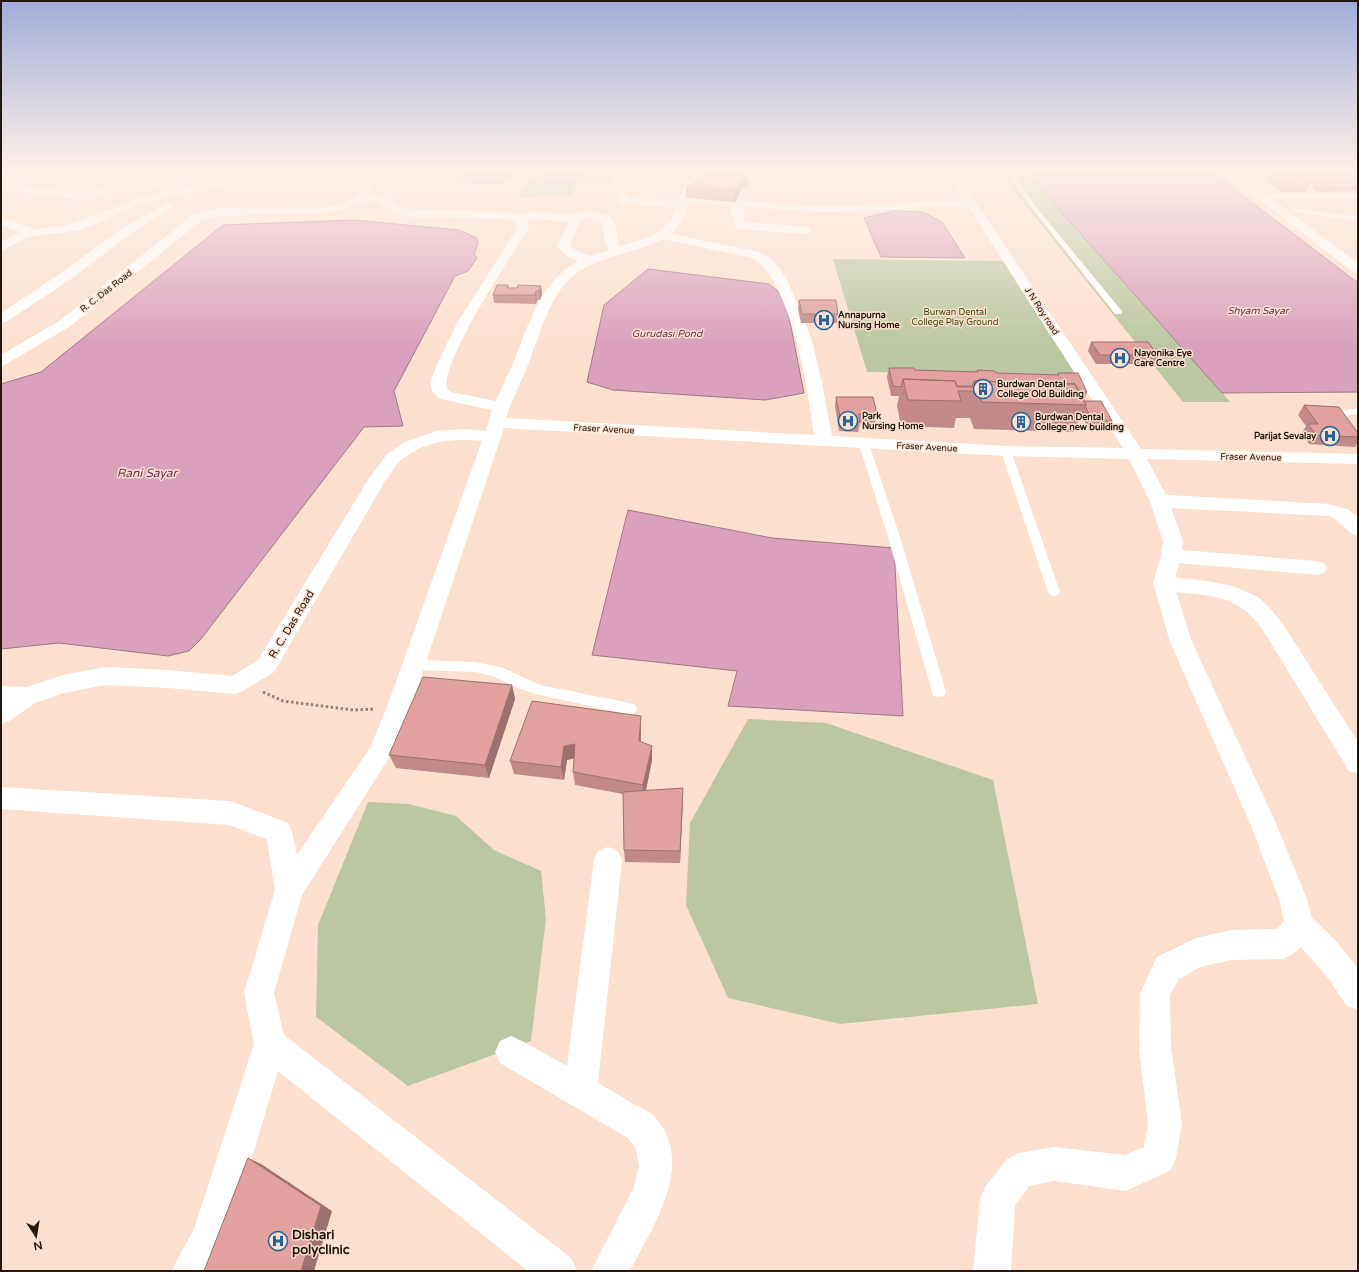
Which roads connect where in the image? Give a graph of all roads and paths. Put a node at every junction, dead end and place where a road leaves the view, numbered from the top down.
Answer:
1 (21, 227) edge
2 (75, 227) edge
3 (132, 227) edge
4 (184, 227) edge
5 (522, 227) edge
6 (572, 227) edge
7 (609, 227) edge
8 (670, 227) edge
9 (762, 227) edge
10 (988, 227) edge
11 (1050, 227) edge
12 (1302, 227) edge
13 (1317, 227) edge
14 (805, 230) dead end
15 (30, 232) junction
16 (661, 235) junction
17 (1, 247) edge
18 (616, 251) junction
19 (1358, 258) edge
20 (590, 261) junction
21 (1358, 270) edge
22 (1118, 312) dead end
23 (1, 319) edge
24 (1, 361) edge
25 (1358, 411) edge
26 (496, 422) junction
27 (824, 442) junction
28 (1358, 443) edge
29 (864, 444) junction
30 (1006, 451) junction
31 (1135, 454) junction
32 (1358, 459) edge
33 (1159, 501) junction
34 (1358, 530) edge
35 (1171, 556) junction
36 (1317, 568) dead end
37 (1163, 583) junction
38 (1054, 592) dead end
39 (414, 665) junction
40 (241, 682) junction
41 (939, 692) dead end
42 (1, 695) edge
43 (27, 696) junction
44 (399, 707) junction
45 (630, 709) dead end
46 (1, 714) edge
47 (1358, 763) edge
48 (1, 798) edge
49 (608, 860) dead end
50 (289, 890) junction
51 (1300, 926) junction
52 (1358, 995) edge
53 (270, 1044) junction
54 (511, 1052) dead end
55 (580, 1092) junction
56 (550, 1268) edge
57 (191, 1271) edge
58 (610, 1271) edge
59 (992, 1271) edge

1 - 15 street
2 - 15 street
3 - 23 street
4 - 24 street, R. C. Das Road
5 - 26 street
6 - 20 street
7 - 18 street
8 - 16 street
9 - 14 street
10 - 31 street, J N Roy road
11 - 22 lane
12 - 21 street
13 - 19 street
15 - 17 street
16 - 18 street
16 - 27 street
18 - 20 street
20 - 26 street
25 - 28 lane
26 - 27 street, Fraser Avenue
26 - 39 street
26 - 40 street, R. C. Das Road
27 - 29 street, Fraser Avenue
29 - 30 street, Fraser Avenue
29 - 41 lane
30 - 31 street, Fraser Avenue
30 - 38 lane
31 - 32 street, Fraser Avenue
31 - 33 street, J N Roy road
33 - 34 street
33 - 35 street, J N Roy road
35 - 36 street
35 - 37 street, J N Roy road
37 - 47 street
37 - 51 street
39 - 44 street
39 - 45 lane
40 - 43 street, R. C. Das Road
40 - 44 path
42 - 43 street, R. C. Das Road
43 - 46 street
44 - 50 street
48 - 50 street
49 - 55 street
50 - 53 street
51 - 52 street
51 - 59 street
53 - 56 street
53 - 57 street
54 - 55 street
55 - 58 street

